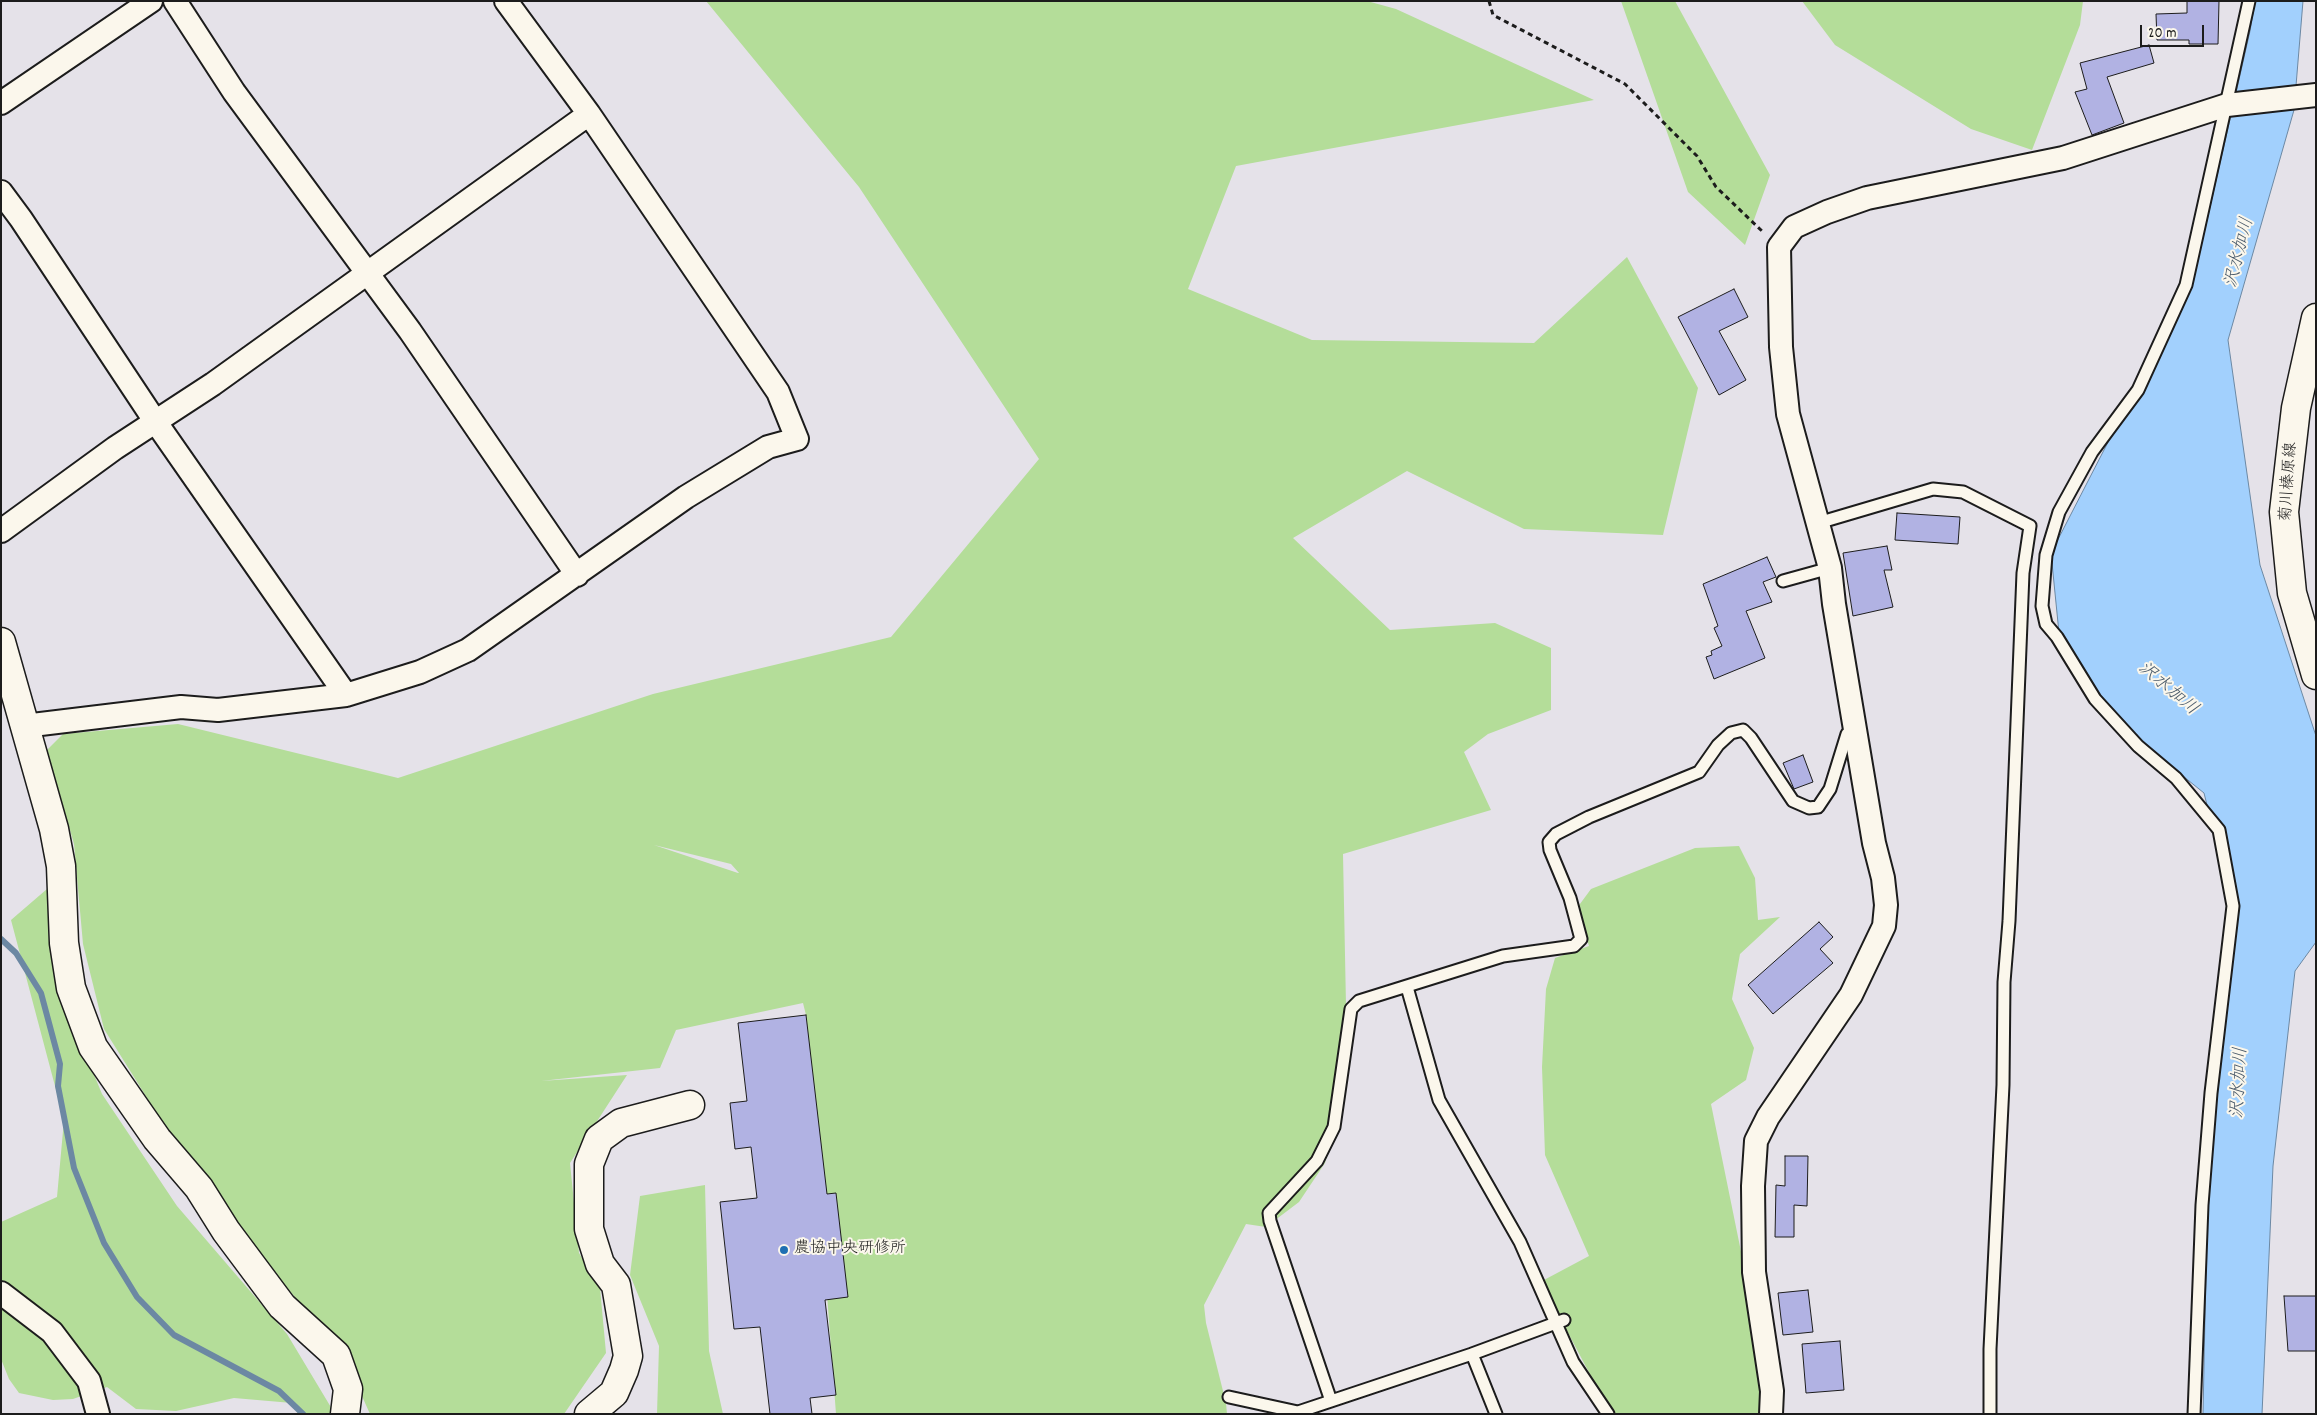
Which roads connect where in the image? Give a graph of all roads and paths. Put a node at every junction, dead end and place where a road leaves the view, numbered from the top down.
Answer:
1 (151, 1) edge
2 (175, 1) edge
3 (506, 1) edge
4 (1489, 1) edge
5 (2249, 1) edge
6 (2316, 95) edge
7 (1, 103) edge
8 (2228, 105) junction
9 (589, 114) junction
10 (1, 192) edge
11 (1779, 247) junction
12 (366, 272) junction
13 (2316, 318) edge
14 (155, 421) junction
15 (1818, 523) junction
16 (1, 531) edge
17 (1830, 568) junction
18 (577, 575) junction
19 (1784, 582) dead end
20 (1, 642) edge
21 (2316, 674) edge
22 (346, 696) junction
23 (24, 726) junction
24 (1855, 728) junction
25 (1407, 988) junction
26 (690, 1105) dead end
27 (1, 1293) edge
28 (1560, 1322) junction
29 (1472, 1354) junction
30 (1229, 1397) dead end
31 (1331, 1401) junction
32 (1299, 1413) edge
33 (98, 1414) edge
34 (345, 1414) edge
35 (589, 1414) edge
36 (1496, 1414) edge
37 (1608, 1414) edge
38 (1771, 1414) edge
39 (1990, 1414) edge
40 (2194, 1414) edge

1 - 7 street
2 - 12 street
3 - 9 street
4 - 11 path
5 - 8 lane
6 - 8 street
8 - 11 street
8 - 40 lane
9 - 12 street
9 - 18 street
10 - 14 street
11 - 15 street
12 - 14 street
12 - 18 street
13 - 21 street, 菊川榛原線
14 - 16 street
14 - 22 street
15 - 17 street
15 - 39 lane
17 - 19 lane
17 - 24 street
18 - 22 street
20 - 23 street
22 - 23 street
23 - 34 street
24 - 25 lane
24 - 38 street
25 - 28 lane
25 - 31 lane
26 - 35 street
27 - 33 street
28 - 29 lane
28 - 37 lane
29 - 31 lane
29 - 36 lane
30 - 32 lane
31 - 32 lane

